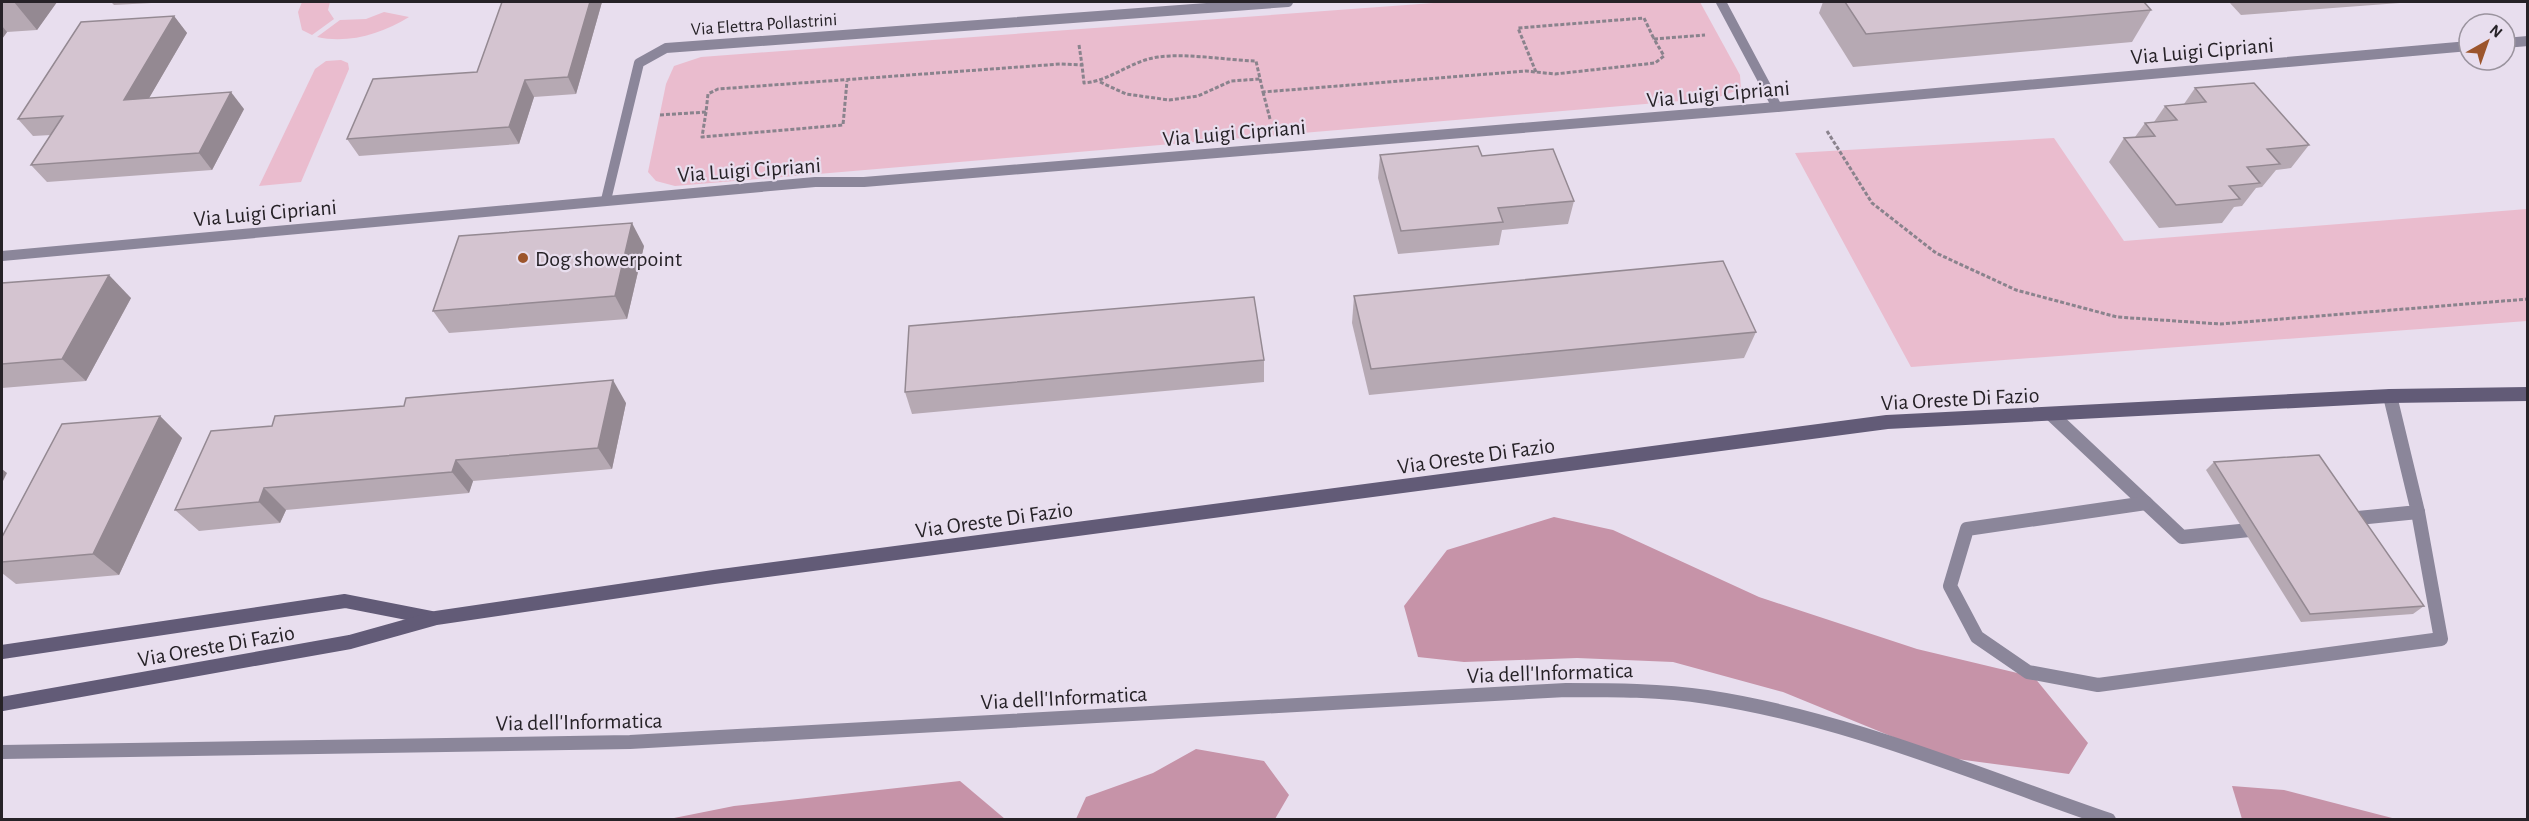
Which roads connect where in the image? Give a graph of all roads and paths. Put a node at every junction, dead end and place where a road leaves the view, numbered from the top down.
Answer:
1 (1288, 2) edge
2 (1721, 2) edge
3 (1707, 35) dead end
4 (1654, 39) junction
5 (2457, 47) edge
6 (1536, 72) junction
7 (1260, 79) junction
8 (847, 81) junction
9 (1100, 82) junction
10 (1263, 92) junction
11 (1812, 104) junction
12 (1777, 107) junction
13 (706, 112) junction
14 (660, 115) dead end
15 (1272, 124) dead end
16 (606, 200) junction
17 (2, 256) edge
18 (2528, 299) edge
19 (2528, 394) edge
20 (2390, 396) junction
21 (2051, 414) junction
22 (2146, 503) junction
23 (2418, 512) junction
24 (2336, 521) edge
25 (2277, 527) edge
26 (436, 618) junction
27 (2, 652) edge
28 (2, 704) edge
29 (2, 752) edge
30 (2109, 819) edge

1 - 16 street, Via Elettra Pollastrini
2 - 12 street
3 - 4 path
4 - 6 path
4 - 6 path
5 - 11 street, Via Luigi Cipriani
6 - 10 path
7 - 9 path
7 - 9 path
7 - 10 path
8 - 9 path
8 - 13 path
8 - 13 path
10 - 15 path
11 - 12 street, Via Luigi Cipriani
11 - 18 path
12 - 16 street, Via Luigi Cipriani
13 - 14 path
16 - 17 street, Via Luigi Cipriani
19 - 20 main road, Via Oreste Di Fazio
20 - 21 main road, Via Oreste Di Fazio
20 - 23 street
21 - 22 street
21 - 26 main road, Via Oreste Di Fazio
22 - 23 street
22 - 25 street
23 - 24 street
26 - 27 main road, Via Oreste Di Fazio
26 - 28 main road, Via Oreste Di Fazio
29 - 30 street, Via dell'Informatica

